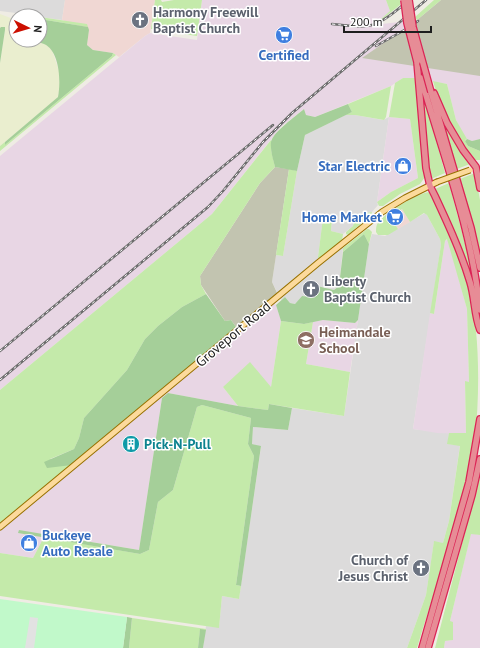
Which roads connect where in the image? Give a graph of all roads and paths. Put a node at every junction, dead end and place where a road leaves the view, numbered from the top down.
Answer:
1 (404, 0) edge
2 (408, 0) edge
3 (428, 92) junction
4 (475, 168) edge
5 (430, 186) junction
6 (480, 188) edge
7 (480, 268) edge
8 (480, 310) edge
9 (480, 330) edge
10 (480, 419) edge
11 (480, 458) edge
12 (0, 527) edge
13 (435, 625) junction
14 (424, 648) edge
15 (432, 648) edge

1 - 3 highway, bridge
2 - 3 highway, bridge
3 - 4 highway
3 - 5 highway
3 - 7 highway
3 - 8 highway
4 - 5 main road, Groveport Road, bridge
4 - 6 highway
5 - 9 highway
5 - 12 main road, Groveport Road
10 - 14 highway
11 - 13 highway
13 - 14 highway
13 - 15 highway

